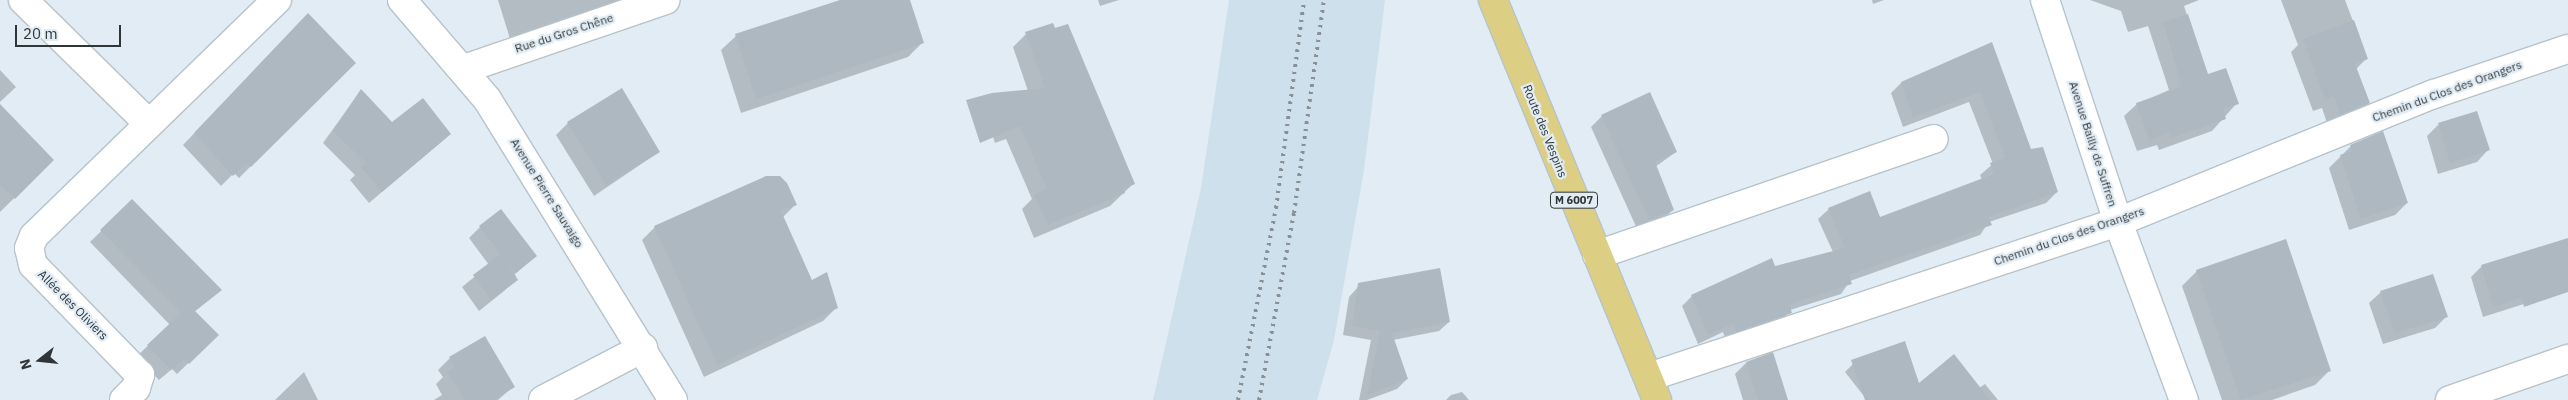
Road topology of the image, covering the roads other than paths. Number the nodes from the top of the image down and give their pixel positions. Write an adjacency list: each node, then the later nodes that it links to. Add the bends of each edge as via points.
1 (23, 0): 9 (street)
2 (277, 0): 9 (street, Allée des Oliviers)
3 (402, 0): 8 (street, Avenue Pierre Sauvaigo)
4 (665, 0): 8 (street, Rue du Gros Chêne)
5 (1493, 0): 12 (main road, Route des Vespins / M 6007)
6 (2045, 0): 11 (street, Avenue Bailly de Suffren)
7 (2568, 49): 11 (street, Chemin du Clos des Orangers, via 2434,94)
8 (464, 69): 13 (street, Avenue Pierre Sauvaigo, via 487,99)
9 (148, 123): 16 (street, Allée des Oliviers, via 34,236 29,248 33,265 140,375 136,388)
10 (1934, 139): 12 (street)
11 (2118, 222): 15 (street, Chemin du Clos des Orangers); 19 (street, Avenue Bailly de Suffren)
12 (1597, 255): 15 (main road, Route des Vespins / M 6007)
13 (643, 348): 17 (street); 18 (street, Avenue Pierre Sauvaigo)
14 (2568, 359): 20 (street)
15 (1653, 388)
16 (124, 400)
17 (543, 400)
18 (673, 400)
19 (2184, 400)
20 (2450, 400)

